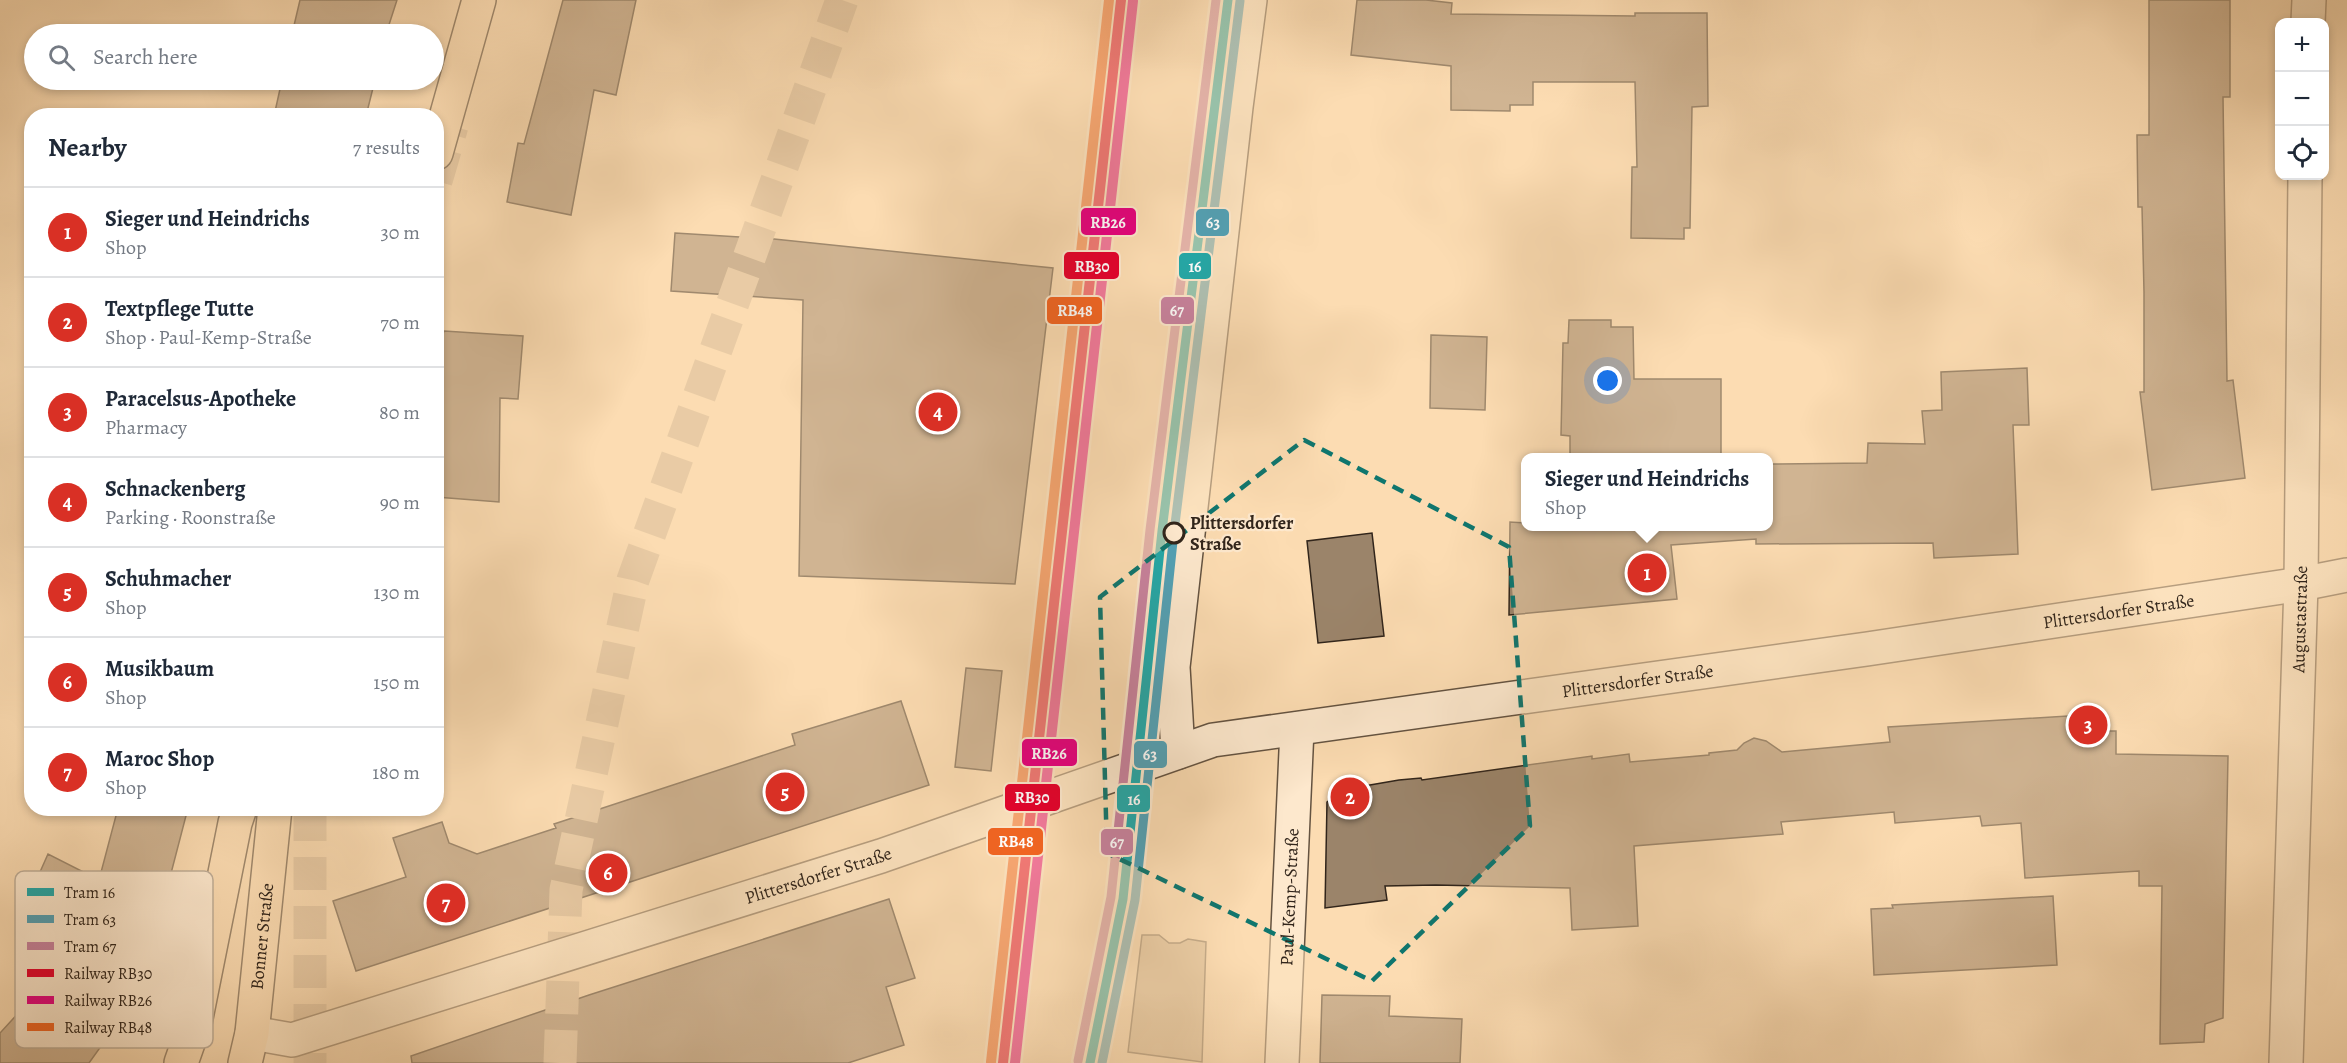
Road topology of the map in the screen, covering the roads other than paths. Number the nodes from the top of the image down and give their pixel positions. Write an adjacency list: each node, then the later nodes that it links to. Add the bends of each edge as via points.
1 (479, 0): 5 (main road)
2 (1250, 0): 10 (street, via 1173,667)
3 (2309, 0): 4 (street)
4 (2308, 18)
5 (444, 125)
6 (2305, 180): 8 (street, Augustastraße)
7 (2347, 575): 8 (street, Plittersdorfer Straße)
8 (2301, 584): 9 (street, Plittersdorfer Straße); 18 (street, Augustastraße)
9 (1297, 729): 10 (street, Plittersdorfer Straße, via 1213,740); 17 (street, Paul-Kemp-Straße)
10 (1178, 752): 15 (street, Plittersdorfer Straße, via 881,856 292,1040)
11 (238, 816): 13 (main road)
12 (274, 816): 15 (main road, Bonner Straße)
13 (213, 936)
14 (186, 1048): 16 (main road)
15 (248, 1048)
16 (181, 1063)
17 (1281, 1063)
18 (2286, 1063)

